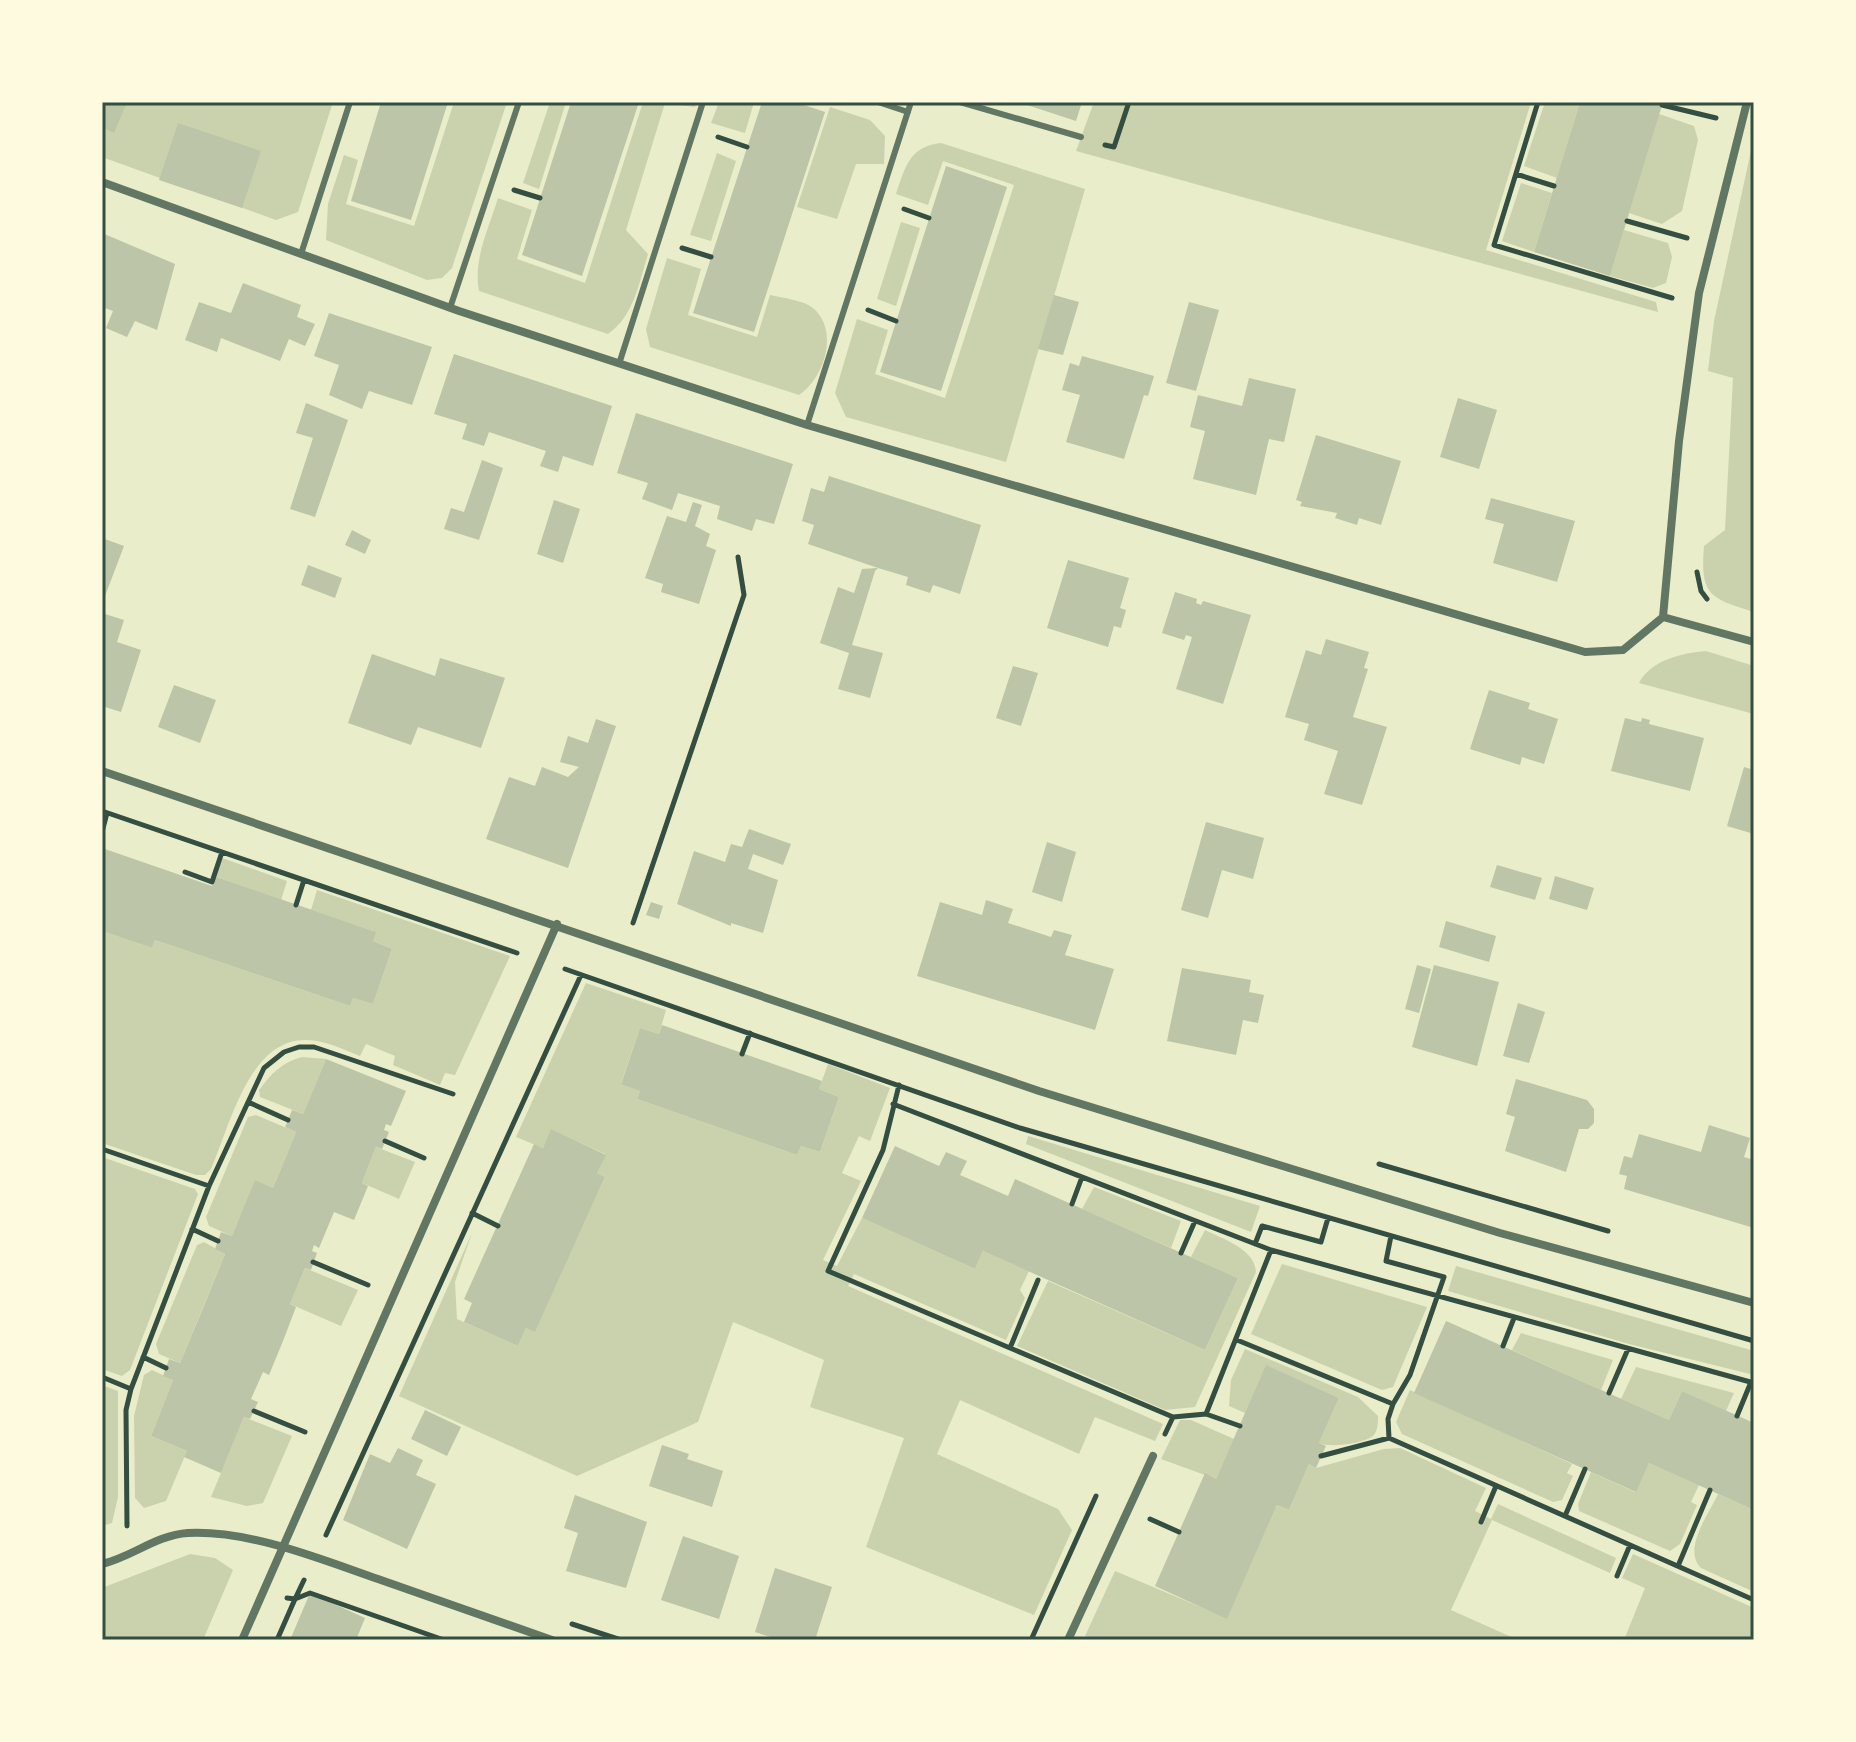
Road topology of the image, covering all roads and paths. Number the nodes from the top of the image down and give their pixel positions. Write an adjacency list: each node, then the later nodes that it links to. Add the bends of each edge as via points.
1 (350, 102): 22 (lane)
2 (519, 102): 26 (lane)
3 (703, 102): 28 (lane)
4 (878, 102): 12 (lane)
5 (911, 102): 12 (lane)
6 (960, 102): 15 (lane)
7 (1129, 102): 15 (path, via 1114,147)
8 (1538, 102): 16 (path)
9 (1747, 102): 33 (street, via 1699,293)
10 (1662, 105): 13 (path)
11 (1719, 110): 13 (path)
12 (908, 112): 29 (lane)
13 (1717, 118): 14 (path)
14 (1714, 133)
15 (1081, 137)
16 (1516, 174): 18 (path); 25 (path, via 1494,245)
17 (102, 182): 22 (street)
18 (1554, 186)
19 (1627, 221): 21 (path)
20 (1693, 224): 21 (path)
21 (1689, 239): 23 (path)
22 (301, 254): 26 (street)
23 (1686, 254)
24 (1679, 284): 25 (path)
25 (1676, 299): 27 (path)
26 (450, 308): 28 (street)
27 (1674, 309)
28 (619, 364): 29 (street)
29 (807, 425): 33 (street, via 1585,652 1623,650)
30 (738, 557): 43 (path, via 744,595)
31 (1696, 568): 32 (path, via 1701,591)
32 (1718, 606)
33 (1663, 617): 34 (street)
34 (1754, 642)
35 (102, 771): 44 (street)
36 (105, 812): 37 (path); 38 (path)
37 (102, 832)
38 (222, 852): 39 (path, via 212,882); 40 (path)
39 (185, 872)
40 (304, 880): 41 (path); 46 (path)
41 (296, 905)
42 (618, 918): 43 (path)
43 (633, 923): 45 (path)
44 (557, 924): 47 (street); 78 (street, via 1039,1091 1500,1233)
45 (648, 928)
46 (517, 953)
47 (541, 961): 48 (path); 54 (street)
48 (581, 975): 49 (path); 63 (path)
49 (750, 1033): 50 (path); 51 (path)
50 (742, 1054)
51 (899, 1085): 53 (path); 64 (path, via 1020,1128)
52 (248, 1102): 54 (path, via 264,1068 284,1052 314,1047); 55 (path); 61 (path)
53 (893, 1104): 60 (path); 83 (path, via 883,1150 828,1271)
54 (479, 1105): 110 (street)
55 (288, 1120)
56 (385, 1141): 58 (path)
57 (102, 1149): 61 (path)
58 (425, 1158)
59 (1370, 1161): 68 (path)
60 (1082, 1177): 62 (path); 65 (path)
61 (209, 1186): 67 (path)
62 (1072, 1204)
63 (472, 1213): 66 (path); 111 (path)
64 (1328, 1218): 69 (path); 71 (path, via 1321,1242 1262,1226)
65 (1195, 1221): 71 (path); 73 (path)
66 (498, 1226)
67 (192, 1229): 70 (path); 85 (path)
68 (1621, 1235)
69 (1391, 1236): 77 (path, via 1386,1261 1444,1277); 81 (path)
70 (218, 1241)
71 (1255, 1244): 72 (path)
72 (1271, 1250): 77 (path); 80 (path)
73 (1181, 1253)
74 (313, 1262): 76 (path)
75 (1038, 1280): 83 (path)
76 (368, 1285)
77 (1438, 1298): 79 (path); 91 (path, via 1410,1375)
78 (1754, 1303)
79 (1514, 1318): 82 (path); 84 (path)
80 (1237, 1340): 91 (path); 93 (path)
81 (1754, 1341)
82 (1503, 1346)
83 (1010, 1348): 95 (path)
84 (1628, 1349): 88 (path); 90 (path)
85 (143, 1357): 86 (path); 89 (path)
86 (166, 1368)
87 (102, 1377): 89 (path)
88 (1753, 1382): 94 (path)
89 (131, 1389): 108 (path, via 126,1410)
90 (1609, 1393)
91 (1393, 1404): 99 (path)
92 (254, 1411): 98 (path)
93 (1206, 1414): 95 (path); 96 (path)
94 (1737, 1416)
95 (1173, 1417): 97 (path)
96 (1240, 1426)
97 (1169, 1427)
98 (305, 1432)
99 (1389, 1438): 101 (path); 103 (path)
100 (1153, 1456): 123 (street)
101 (1321, 1456)
102 (1585, 1469): 106 (path)
103 (1496, 1486): 106 (path); 107 (path)
104 (1710, 1490): 113 (path)
105 (1096, 1496): 122 (path)
106 (1565, 1516): 109 (path)
107 (1481, 1522)
108 (127, 1527)
109 (1630, 1545): 113 (path); 114 (path)
110 (286, 1547): 111 (street); 112 (street, via 187,1533 155,1540 125,1559); 115 (street)
111 (316, 1557): 116 (path); 121 (street)
112 (102, 1564)
113 (1678, 1566): 117 (path)
114 (1617, 1576)
115 (265, 1592): 116 (path); 118 (street)
116 (295, 1599): 119 (path); 120 (path, via 310,1593)
117 (1754, 1600)
118 (242, 1640)
119 (277, 1640)
120 (444, 1640)
121 (552, 1640)
122 (1031, 1640)
123 (1068, 1640)

